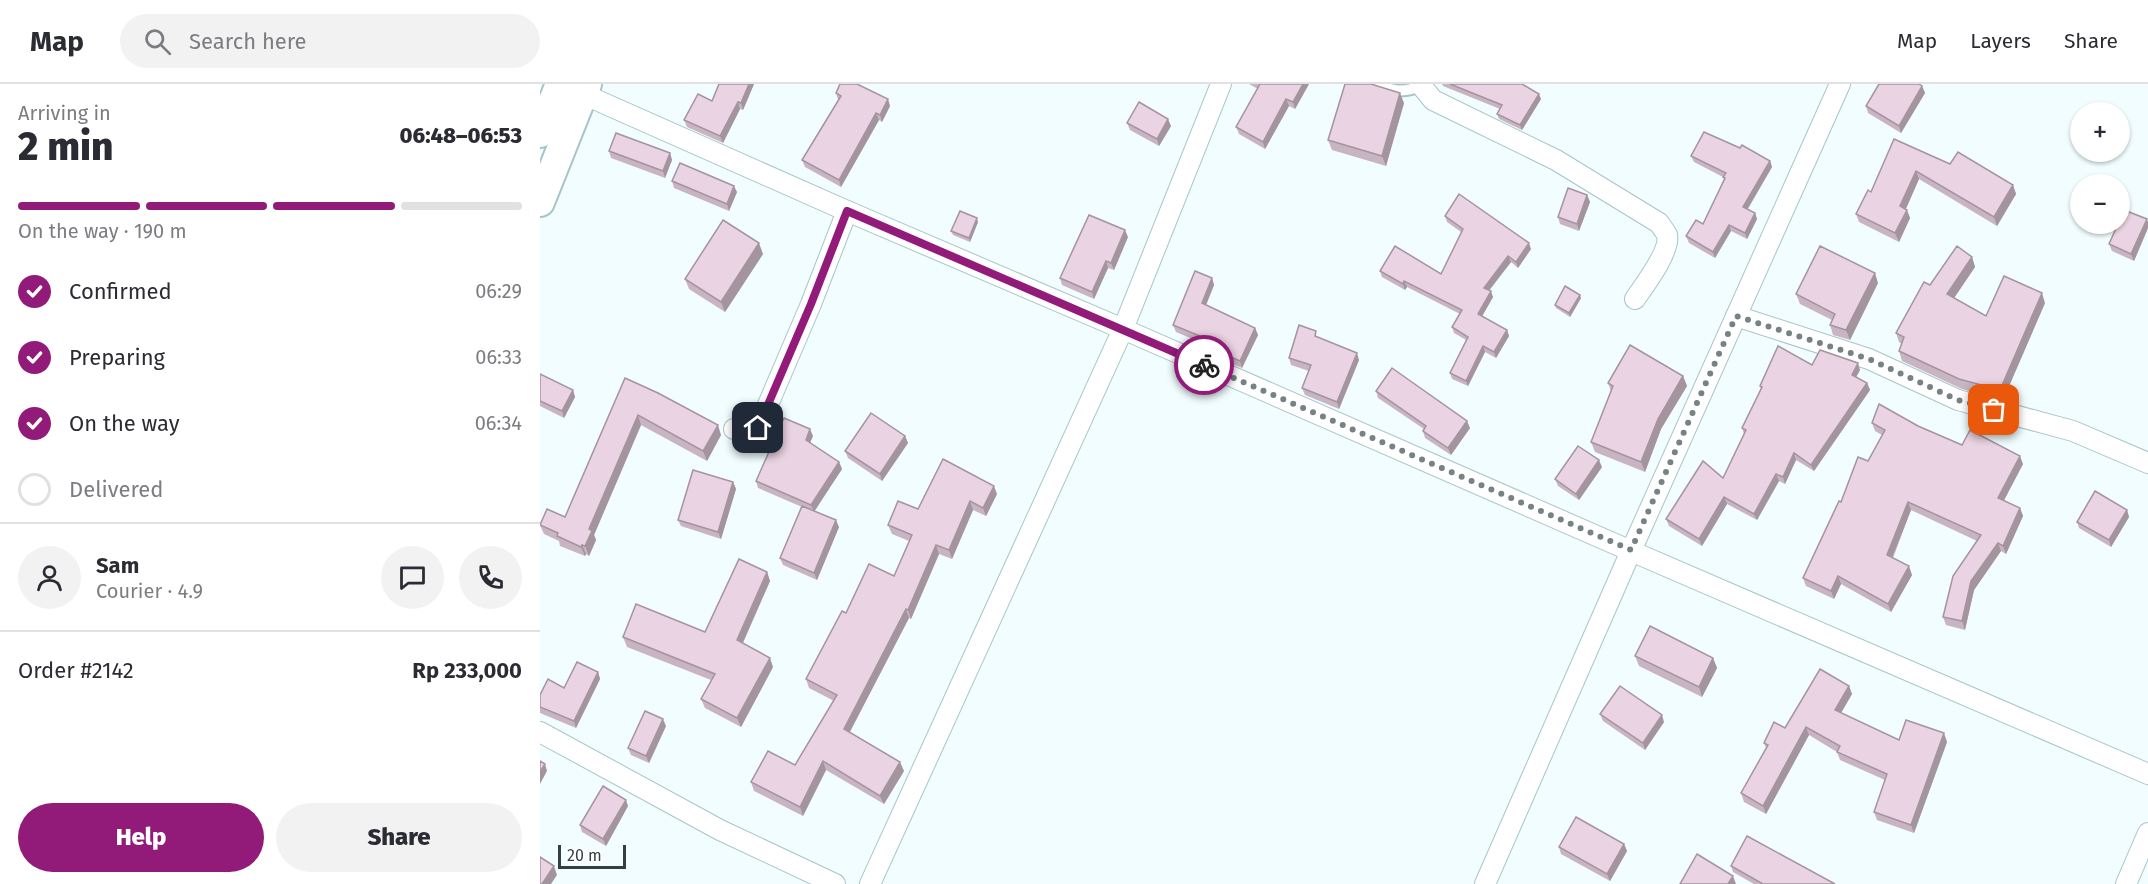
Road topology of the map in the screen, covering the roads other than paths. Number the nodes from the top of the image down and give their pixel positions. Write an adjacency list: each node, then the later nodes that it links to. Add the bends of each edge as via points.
1 (1221, 84): 11 (street)
2 (1376, 84): 4 (lane, via 1400,91)
3 (1840, 84): 10 (street)
4 (1421, 85): 9 (street, via 1433,100 1556,160 1659,223 1667,236 1666,246)
5 (577, 87): 6 (main road); 7 (main road); 8 (street)
6 (540, 133)
7 (540, 202)
8 (847, 211): 11 (street); 12 (street, via 758,428 748,432)
9 (1635, 298)
10 (1736, 316): 13 (street, via 1869,359 1958,400 2073,431); 14 (street)
11 (1123, 329): 14 (street); 19 (street)
12 (734, 429)
13 (2148, 464)
14 (1631, 550): 16 (street); 20 (street)
15 (540, 732): 18 (street, via 720,830)
16 (2148, 774)
17 (2148, 833): 21 (street)
18 (835, 884)
19 (870, 884)
20 (1485, 884)
21 (2126, 884)

